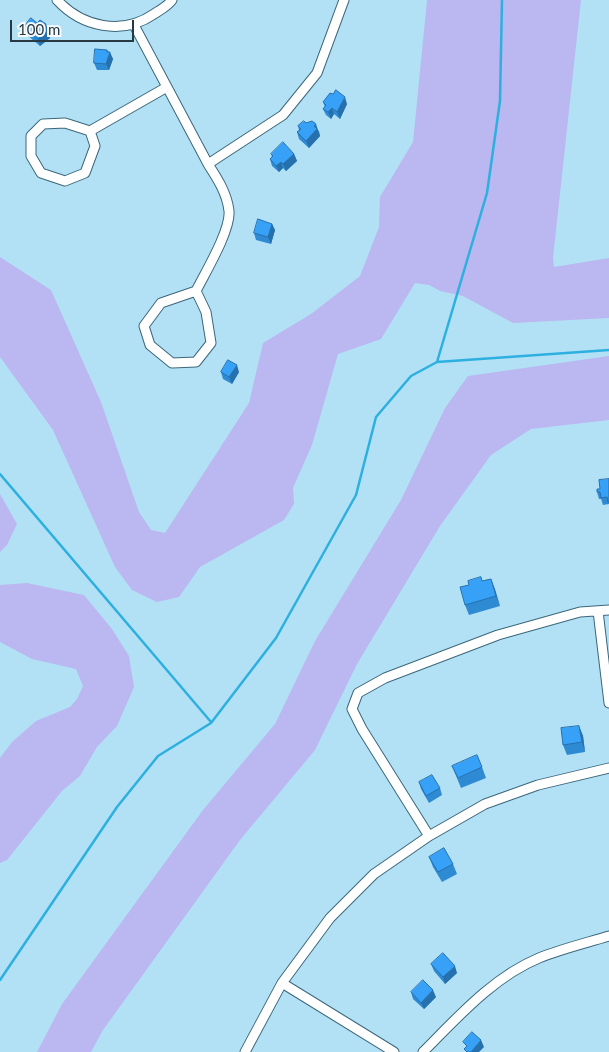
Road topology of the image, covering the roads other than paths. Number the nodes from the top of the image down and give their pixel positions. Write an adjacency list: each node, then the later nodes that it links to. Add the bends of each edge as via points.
1 (56, 0): 4 (street, via 68,12 90,24)
2 (172, 0): 4 (street)
3 (344, 0): 7 (street, via 317,73 283,115)
4 (134, 25): 5 (street)
5 (167, 87): 6 (street); 7 (street)
6 (90, 131): 6 (street, via 65,123 43,124 31,136 31,156 41,173 65,181 85,173 95,146)
7 (208, 164): 8 (street, via 220,182 229,212 219,246)
8 (196, 291): 8 (street, via 161,303 144,326 150,345 172,363 196,362 211,343 206,312)
9 (609, 610): 10 (street)
10 (598, 611): 11 (street); 13 (street, via 580,612 498,635 385,678 358,693 352,709 355,716)
11 (609, 703)
12 (609, 768): 13 (street, via 538,785 486,804)
13 (428, 836): 15 (street, via 374,874 330,918)
14 (609, 936): 18 (street, via 538,959 491,987 452,1020)
15 (282, 983): 16 (street); 17 (street)
16 (245, 1052)
17 (394, 1052)
18 (423, 1052)

